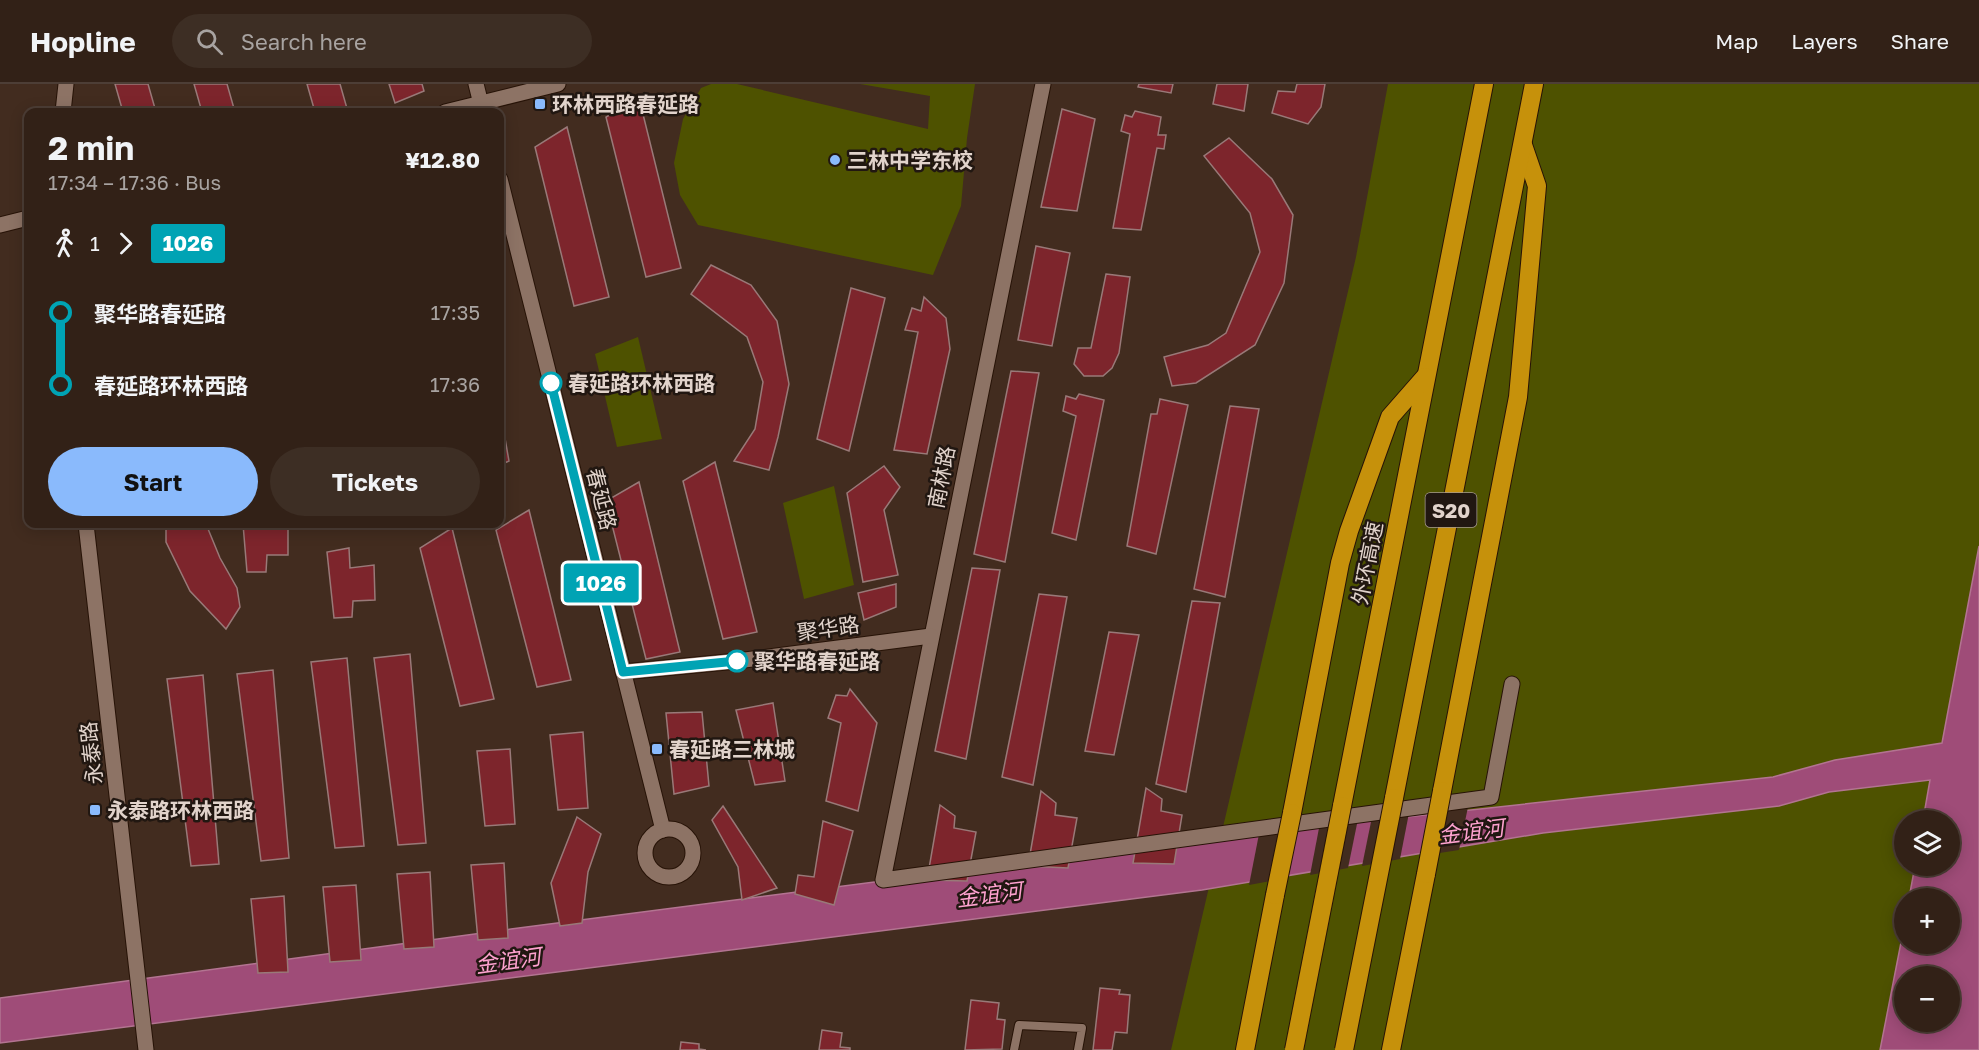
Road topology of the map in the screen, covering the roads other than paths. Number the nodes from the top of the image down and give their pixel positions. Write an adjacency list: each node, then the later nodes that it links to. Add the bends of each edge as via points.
1 (66, 84): 7 (street)
2 (476, 84): 8 (street)
3 (558, 84): 8 (street)
4 (1043, 84): 15 (street, 南林路)
5 (1484, 84): 13 (highway, 外环高速 / S20)
6 (1534, 84): 9 (highway, S20)
7 (63, 108)
8 (482, 108)
9 (1522, 144): 24 (highway, S20, bridge); 25 (highway, bridge, via 1537,186 1518,397)
10 (504, 195): 16 (street, 春延路)
11 (24, 219): 12 (street)
12 (0, 225)
13 (1427, 376): 22 (highway, bridge, via 1390,417 1340,563); 23 (highway, 外环高速 / S20, bridge)
14 (86, 528): 19 (street, 永泰路)
15 (931, 636): 16 (street, 聚华路); 17 (street, 南林路, via 883,880 1491,797)
16 (623, 672): 18 (street, 春延路)
17 (1512, 684)
18 (663, 830)
19 (146, 1050)
20 (1014, 1050): 21 (lane, via 1019,1025 1082,1028)
21 (1078, 1050)
22 (1245, 1050)
23 (1294, 1050)
24 (1344, 1050)
25 (1391, 1050)

